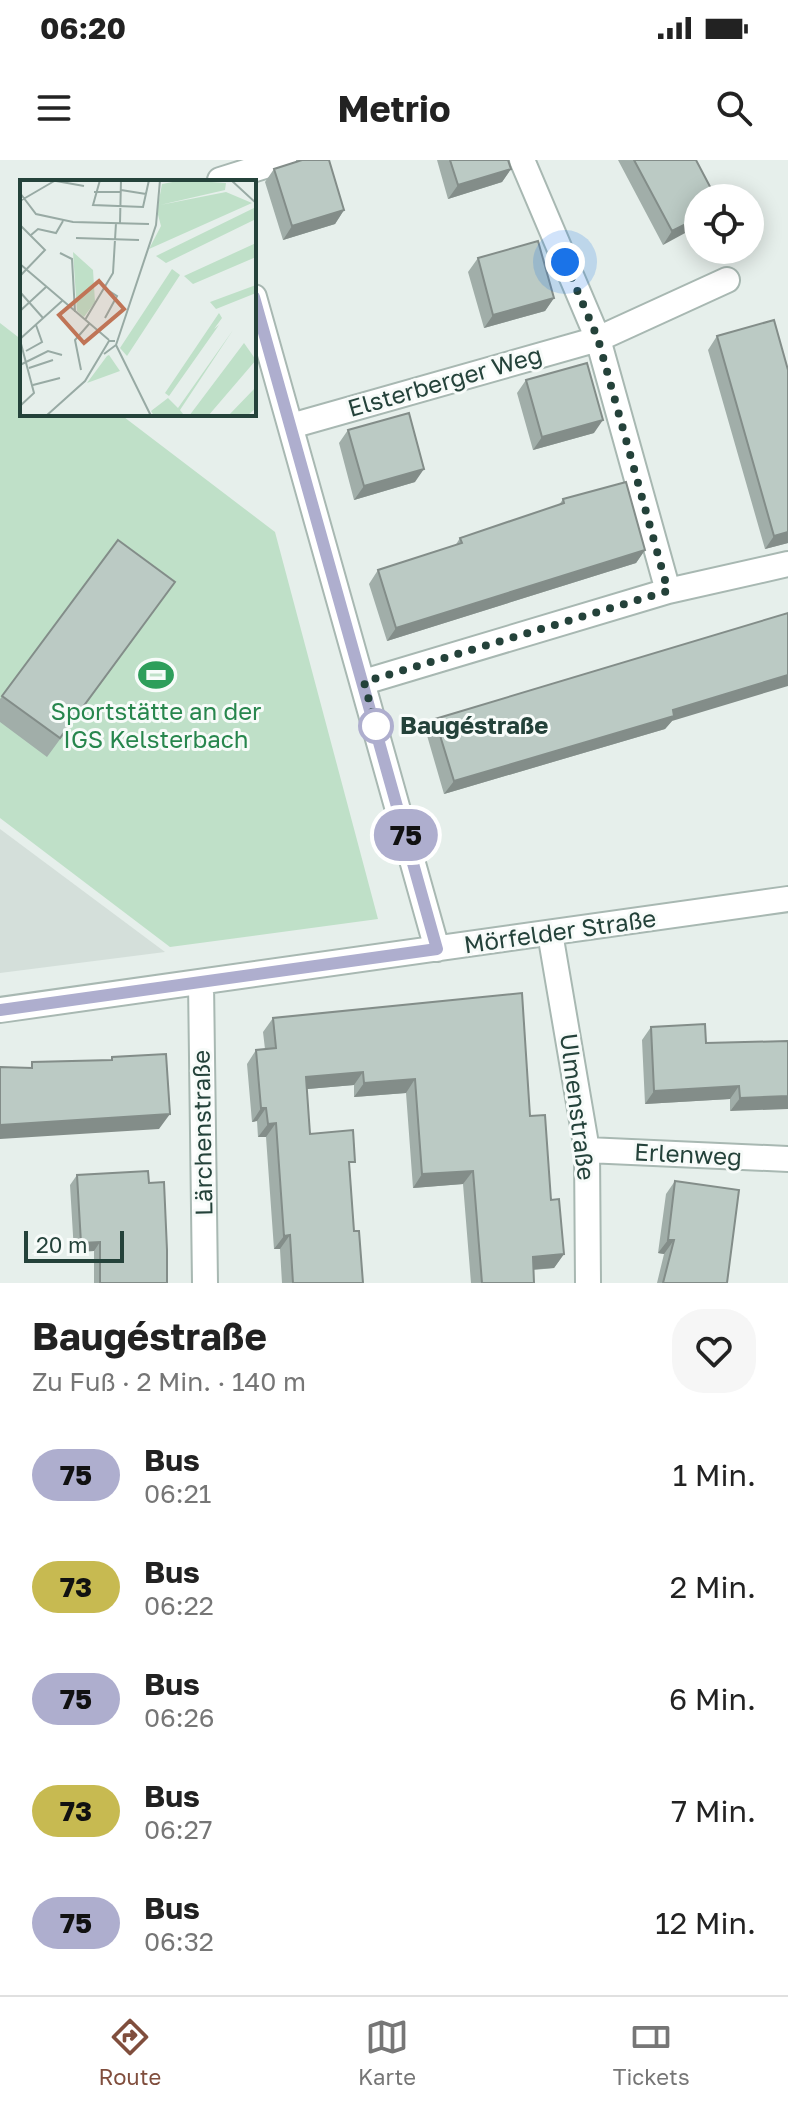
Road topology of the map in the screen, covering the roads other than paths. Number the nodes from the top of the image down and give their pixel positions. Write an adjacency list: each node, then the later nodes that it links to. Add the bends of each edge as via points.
1 (284, 160): 3 (street)
2 (522, 160): 6 (street)
3 (218, 174)
4 (727, 280): 6 (street, Elsterberger Weg)
5 (256, 304): 7 (street)
6 (598, 339): 7 (street, Elsterberger Weg); 9 (street)
7 (291, 426): 10 (street)
8 (788, 564): 9 (street)
9 (668, 591): 10 (street)
10 (364, 682): 13 (street)
11 (788, 899): 12 (street, Mörfelder Straße)
12 (550, 933): 13 (street, Mörfelder Straße); 16 (street, Ulmenstraße)
13 (437, 949): 14 (street, Mörfelder Straße)
14 (201, 982): 15 (street, Mörfelder Straße); 18 (street, Lärchenstraße)
15 (0, 1010)
16 (587, 1150): 17 (street, Erlenweg); 19 (street, Ulmenstraße)
17 (788, 1159)
18 (205, 1283)
19 (588, 1283)

